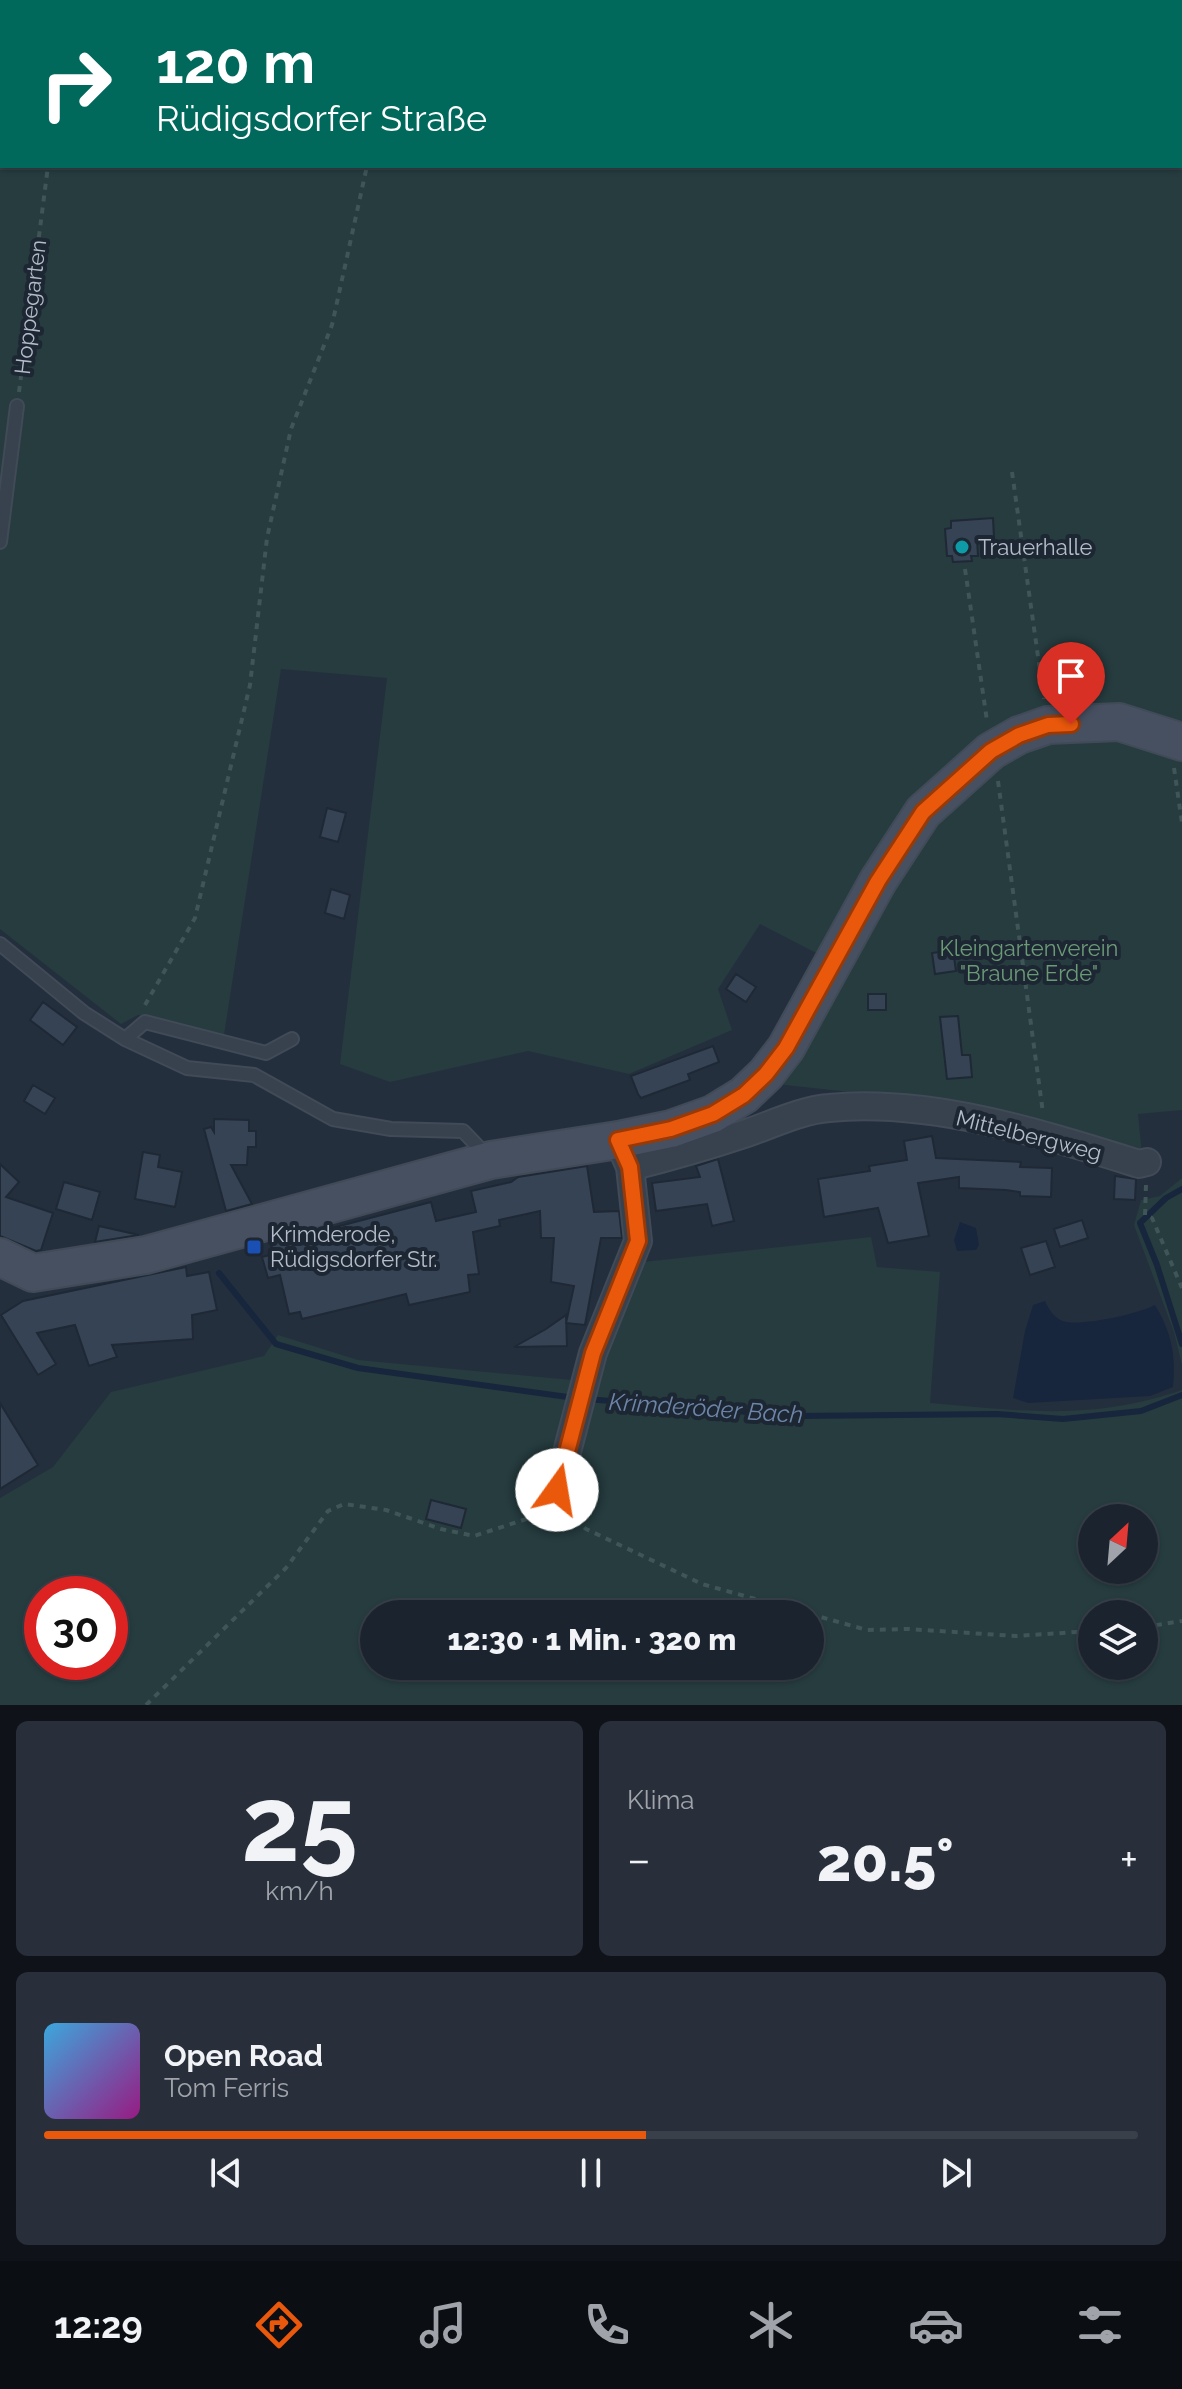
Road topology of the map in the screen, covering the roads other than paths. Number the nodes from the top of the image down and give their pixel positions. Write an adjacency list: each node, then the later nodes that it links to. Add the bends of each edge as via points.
1 (17, 406): 2 (lane, Hoppegarten)
2 (0, 542)
3 (1174, 738): 7 (street, via 1119,722 1048,725 991,751 923,812 766,1074 713,1114)
4 (0, 944): 5 (lane, via 84,1013)
5 (125, 1039): 6 (lane, via 145,1022 266,1053); 8 (lane, via 187,1068 254,1075 333,1119 391,1129 463,1131)
6 (292, 1039)
7 (624, 1154): 8 (street); 9 (street, Mittelbergweg, via 691,1152 827,1108 881,1108 973,1118); 11 (street, via 638,1241 593,1353)
8 (491, 1160): 10 (street, via 146,1255 33,1273)
9 (1147, 1162)
10 (0, 1257)
11 (557, 1490)

